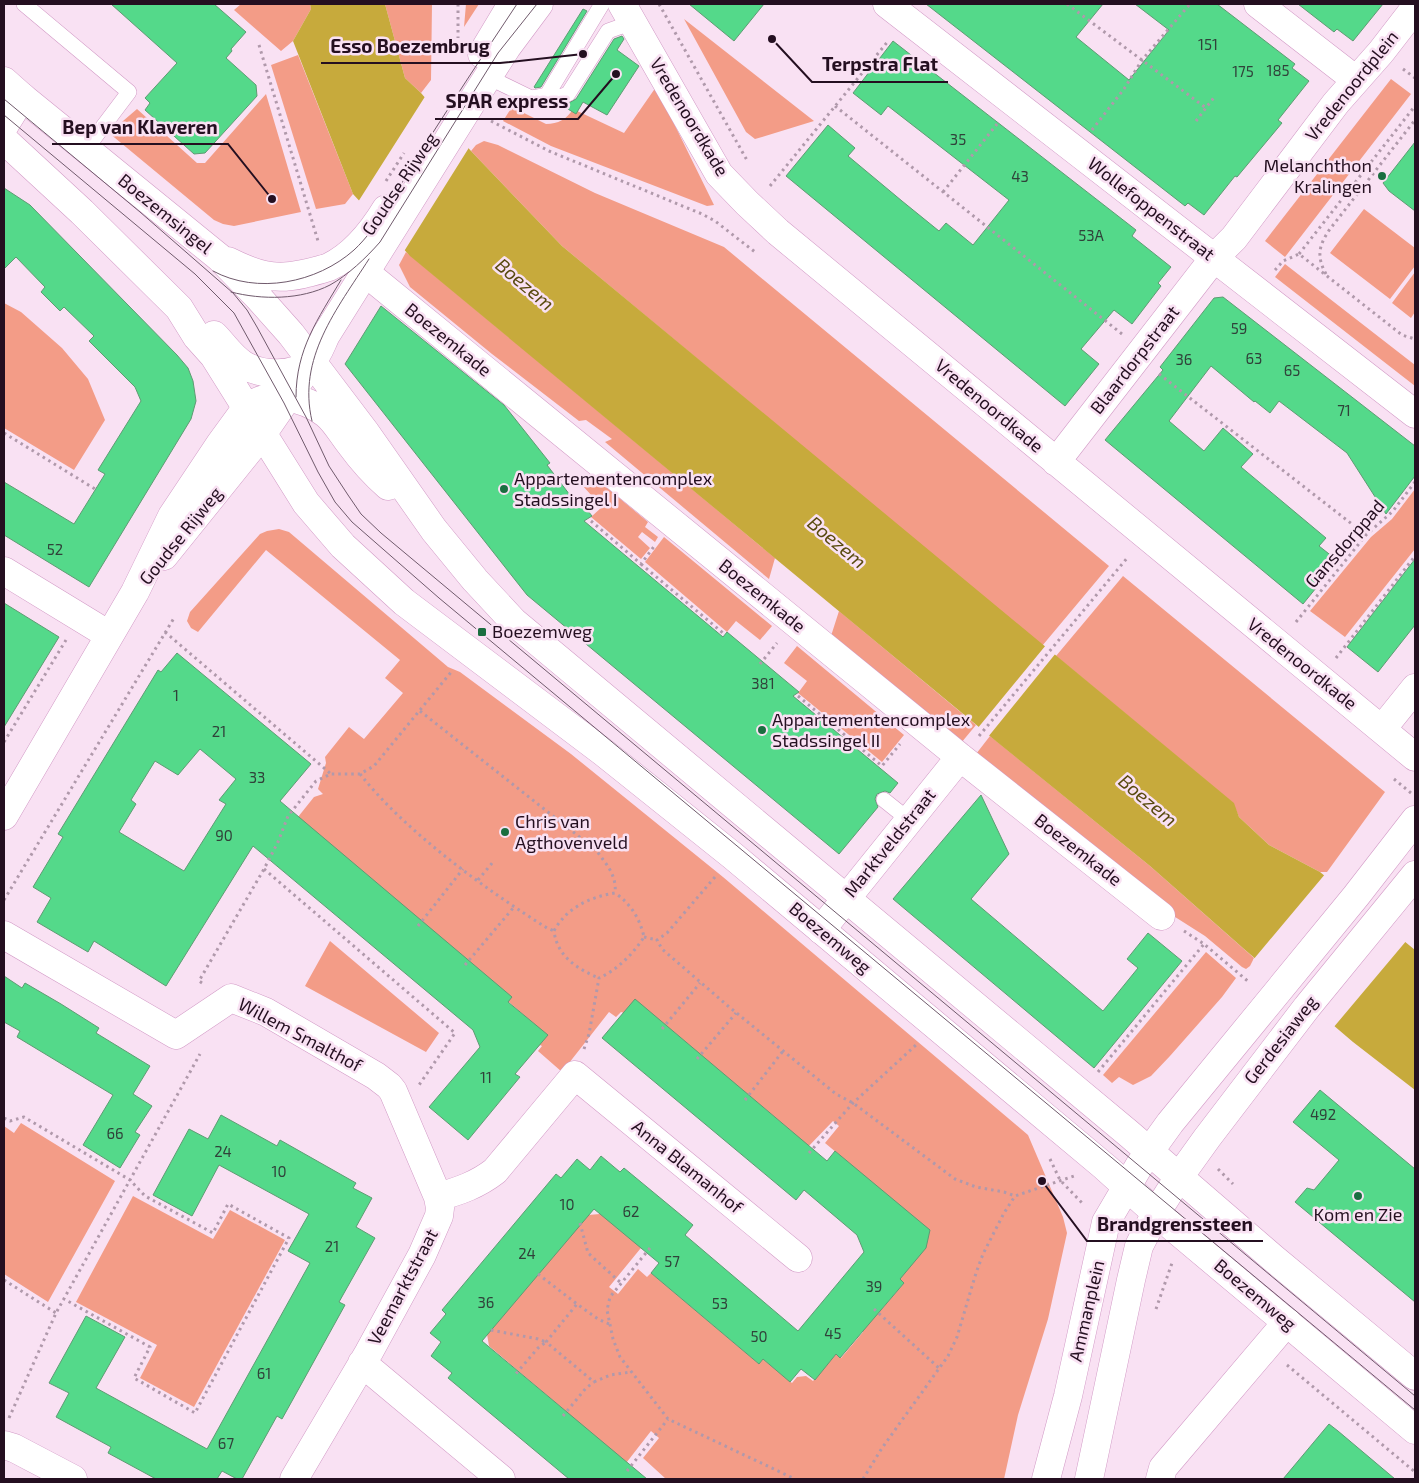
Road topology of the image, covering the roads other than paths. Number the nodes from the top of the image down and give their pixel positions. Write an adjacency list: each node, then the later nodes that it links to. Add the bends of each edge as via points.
1 (24, 4): 16 (lane, via 129,92)
2 (512, 4): 13 (street, Goudse Rijweg)
3 (539, 4): 9 (street, Goudse Rijweg)
4 (602, 4): 12 (lane)
5 (887, 4): 19 (street, Wollefoppenstraat)
6 (1258, 4): 10 (street)
7 (1415, 8): 10 (street, Vredenoordplein)
8 (629, 15): 12 (lane, via 622,26 608,31 568,94 556,98); 27 (street, Vredenoordkade, via 719,174 778,232)
9 (488, 76): 12 (lane, via 531,98); 13 (street, Goudse Rijweg)
10 (1356, 80): 19 (street, Vredenoordplein, via 1234,238)
11 (13, 89): 14 (street); 16 (street, Boezemsingel)
12 (547, 95)
13 (451, 121): 17 (street, Goudse Rijweg)
14 (4, 126)
15 (4, 140): 21 (street)
16 (86, 149): 18 (street, Boezemsingel)
17 (381, 232): 18 (street, Goudse Rijweg, via 363,240 328,267 300,275 265,275); 20 (street, Goudse Rijweg)
18 (220, 258): 22 (street, Boezemsingel)
19 (1214, 258): 25 (street, Wollefoppenstraat); 27 (street, Blaardorpstraat)
20 (366, 273): 22 (street, Goudse Rijweg); 34 (street, Boezemkade)
21 (179, 308): 22 (street, via 208,328 236,359 252,369 282,374); 24 (street)
22 (312, 362): 23 (street, Goudse Rijweg); 28 (street)
23 (288, 399): 24 (street, via 263,399); 26 (street, Goudse Rijweg); 28 (street, via 307,403 329,417 368,468)
24 (247, 408): 26 (street); 30 (street, Goudse Rijweg, via 172,516)
25 (1415, 414)
26 (263, 433): 30 (street, Goudse Rijweg); 44 (street, Boezemweg, via 306,503 343,546 404,602 603,752)
27 (1056, 462): 33 (street, Vredenoordkade)
28 (434, 530): 42 (street, via 514,622)
29 (4, 571): 31 (street)
30 (135, 592): 31 (street, Goudse Rijweg)
31 (109, 635): 37 (street, Goudse Rijweg)
32 (1415, 688): 33 (street)
33 (1382, 729): 35 (street, Vredenoordkade)
34 (960, 757): 38 (street, Marktveldstraat); 43 (street, Boezemkade)
35 (1415, 757)
36 (884, 800): 38 (lane)
37 (4, 816)
38 (908, 820): 42 (street, Marktveldstraat)
39 (1415, 820): 40 (street, Gerdesiaweg)
40 (1385, 860): 41 (street); 46 (street, Gerdesiaweg, via 1356,896 1269,987)
41 (1414, 880): 47 (street, Gerdesiaweg, via 1380,916 1307,1007)
42 (846, 898): 44 (street, Marktveldstraat); 46 (street)
43 (1161, 916)
44 (821, 930): 48 (street, Boezemweg)
45 (4, 934): 49 (street, Willem Smalthof, via 176,1035 231,998 266,1012 382,1080 393,1091)
46 (1148, 1151): 47 (street); 48 (street, Ammanplein)
47 (1178, 1177): 50 (street, Gerdesiaweg); 54 (street)
48 (1126, 1186): 50 (street, Boezemweg); 60 (street, Ammanplein, via 1106,1222)
49 (438, 1197): 51 (street, Anna Blamanhof, via 467,1189 495,1171 575,1075); 53 (street, Veemarktstraat, via 440,1208 431,1235)
50 (1156, 1212): 52 (street, Boezemweg); 61 (street, Ammanplein, via 1139,1246 1130,1280)
51 (798, 1258)
52 (1287, 1322): 55 (street, Boezemweg); 62 (street, via 1163,1468)
53 (362, 1363): 58 (street, Veemarktstraat); 59 (street)
54 (1415, 1376)
55 (1415, 1430)
56 (4, 1445): 57 (street)
57 (74, 1479)
58 (294, 1479)
59 (501, 1479)
60 (1046, 1479)
61 (1088, 1479)
62 (1160, 1479)

